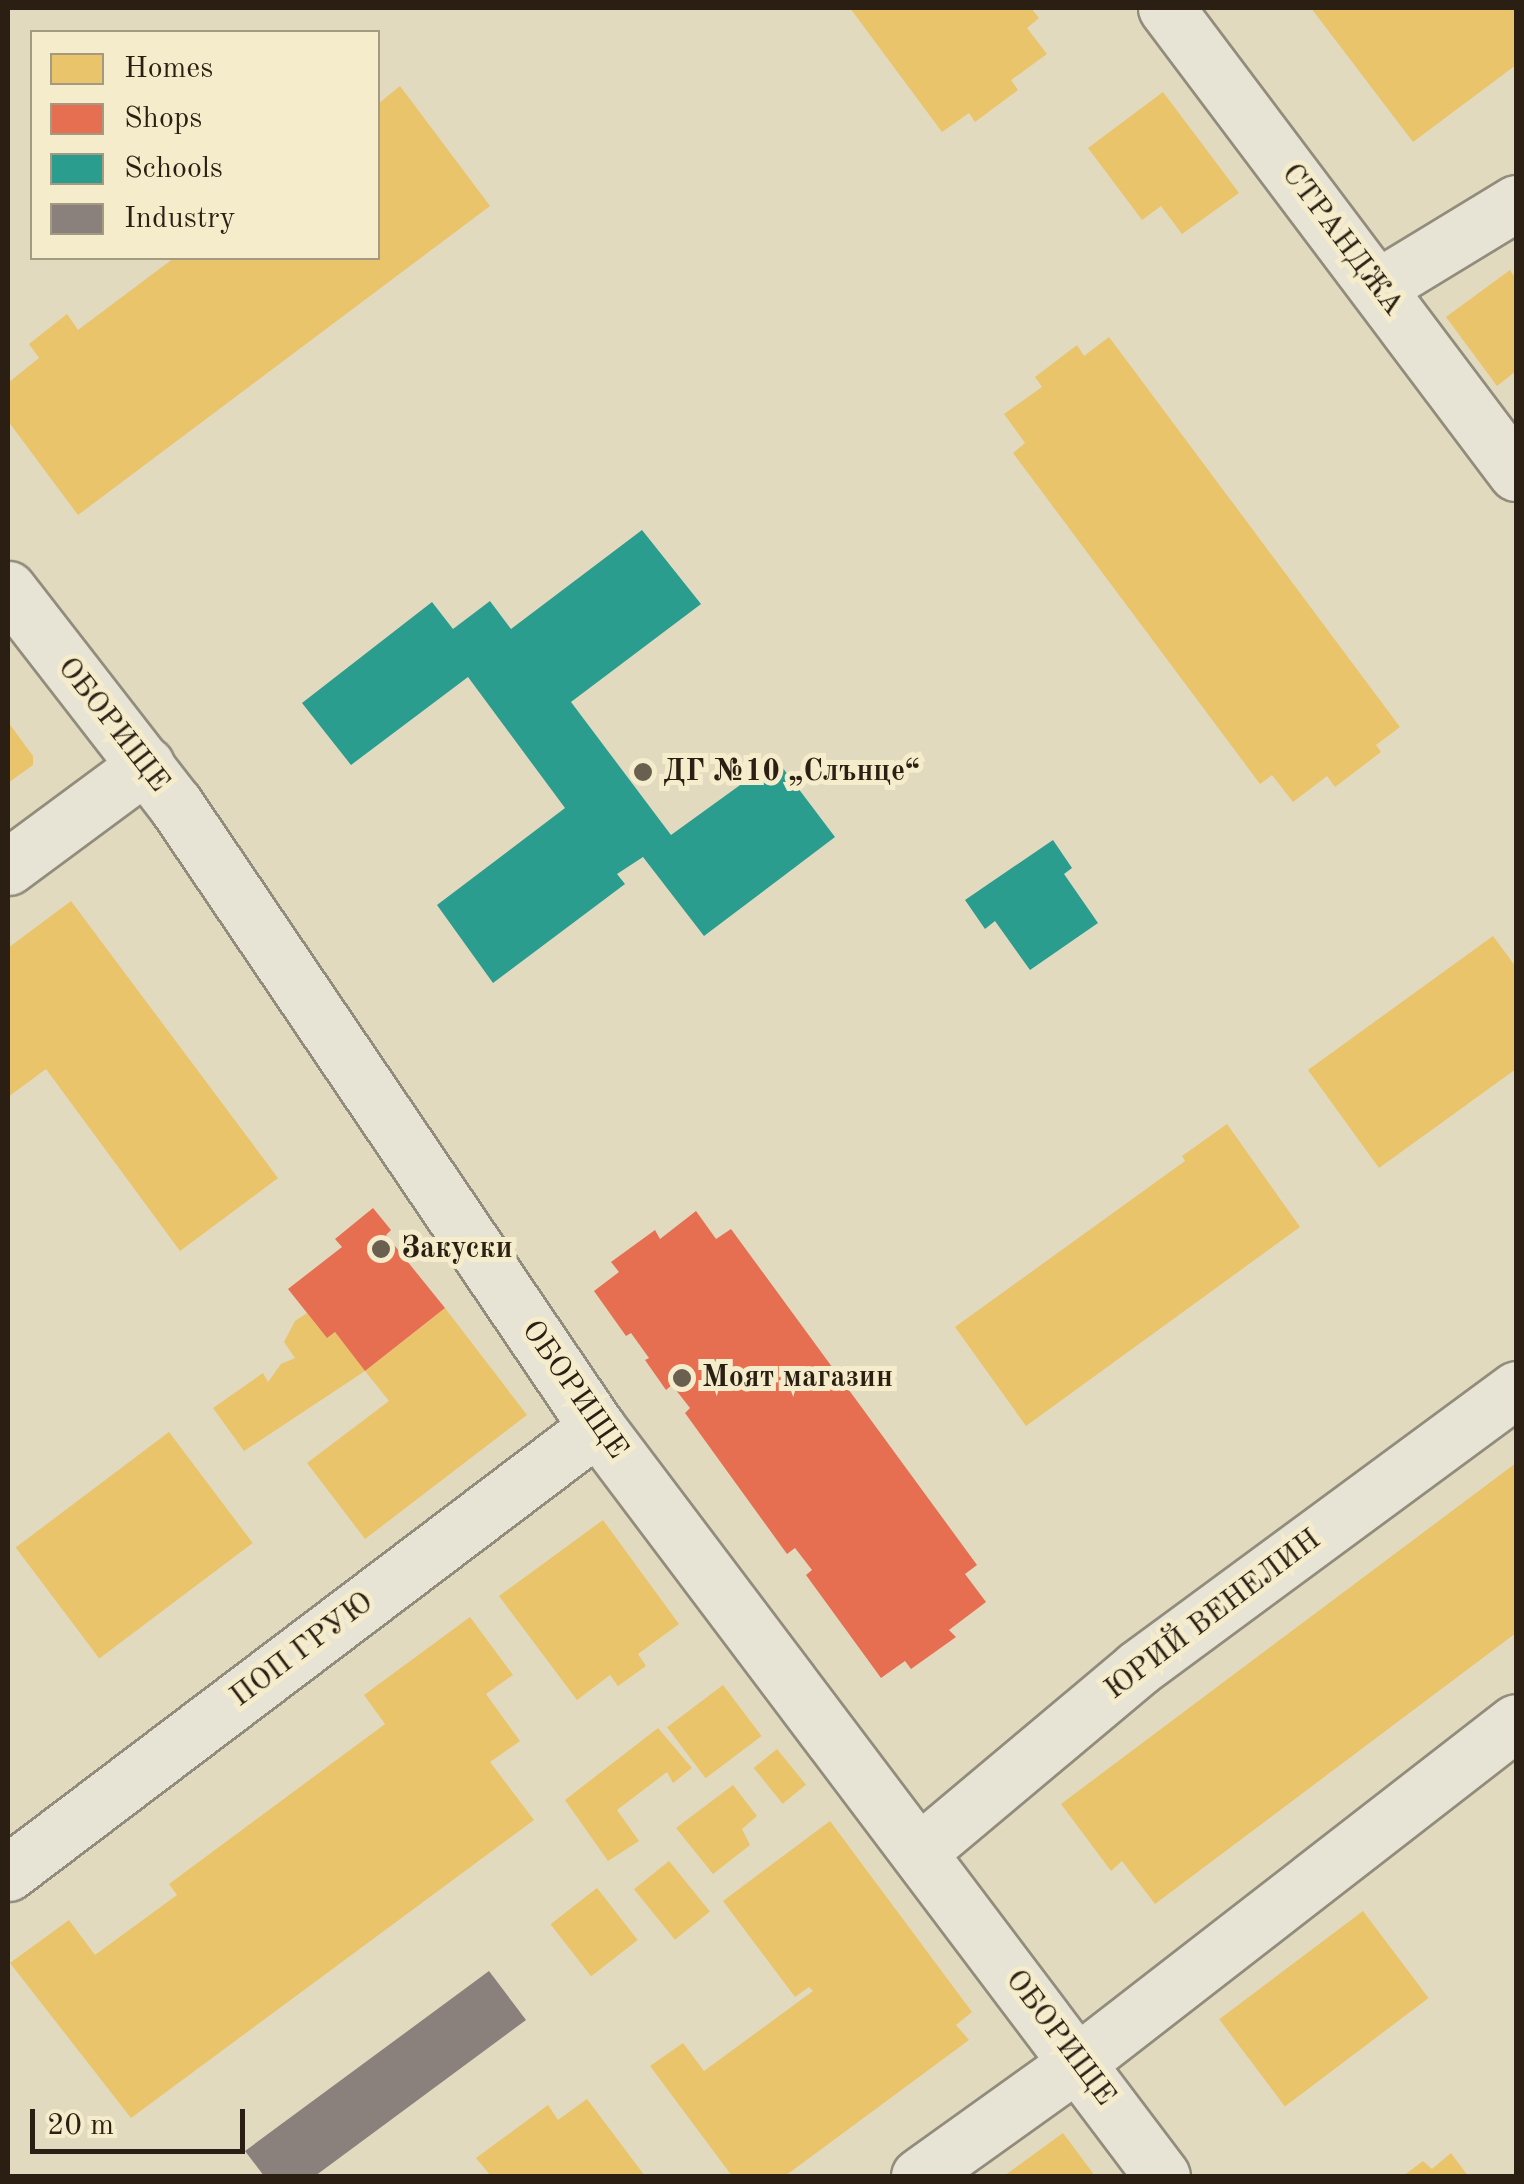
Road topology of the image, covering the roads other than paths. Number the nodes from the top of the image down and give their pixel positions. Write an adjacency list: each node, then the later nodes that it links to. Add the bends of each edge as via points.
1 (1166, 8): 3 (street, СТРАНДЖА)
2 (1516, 203): 3 (street)
3 (1378, 287): 4 (street, СТРАНДЖА)
4 (1516, 473)
5 (8, 589): 6 (street, ОБОРИЩЕ)
6 (146, 765): 7 (street); 9 (street, ОБОРИЩЕ)
7 (8, 868)
8 (1516, 1389): 11 (street, ЮРИЙ ВЕНЕЛИН, via 1138,1668)
9 (597, 1427): 11 (street, ОБОРИЩЕ); 12 (street, ПОП ГРУЮ)
10 (1516, 1722): 13 (street)
11 (920, 1852): 13 (street, ОБОРИЩЕ)
12 (8, 1873)
13 (1078, 2062): 14 (street); 15 (street, ОБОРИЩЕ)
14 (918, 2176)
15 (1162, 2176)

